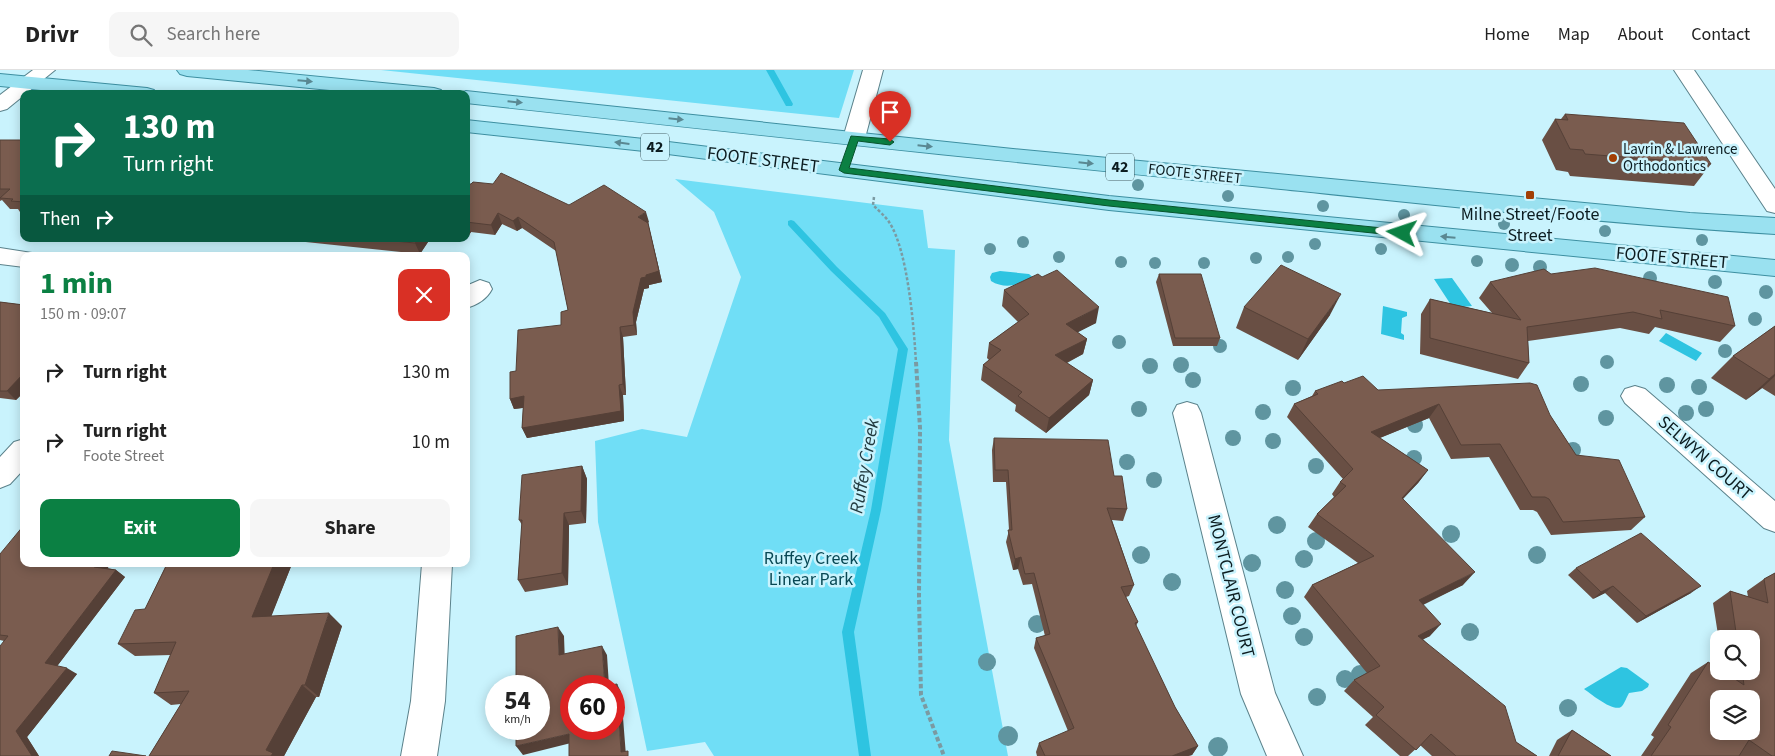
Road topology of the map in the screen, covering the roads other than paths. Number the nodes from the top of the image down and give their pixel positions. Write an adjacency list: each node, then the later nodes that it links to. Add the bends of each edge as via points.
1 (45, 70): 6 (street)
2 (187, 70): 8 (main road, one-way to 8)
3 (873, 70): 12 (street)
4 (1684, 70): 14 (street)
5 (0, 80): 6 (main road)
6 (29, 82): 7 (main road); 10 (street)
7 (108, 90)
8 (393, 90)
9 (470, 97): 12 (main road, FOOTE STREET / 42, one-way to 12)
10 (0, 105)
11 (470, 126): 13 (main road, FOOTE STREET / 42, one-way to 11)
12 (854, 138): 13 (main road); 15 (main road, FOOTE STREET / 42, one-way to 15, via 1399,194)
13 (844, 170): 18 (main road, FOOTE STREET / 42, one-way to 13, via 1109,203)
14 (1775, 206)
15 (1775, 226)
16 (0, 256): 17 (street)
17 (20, 258)
18 (1775, 268)
19 (1635, 396): 23 (street, SELWYN COURT)
20 (1186, 413): 26 (street, MONTCLAIR COURT, via 1258,694)
21 (20, 454): 22 (street)
22 (0, 476)
23 (1775, 519)
24 (437, 567): 25 (street, via 428,701)
25 (419, 756)
26 (1285, 756)

